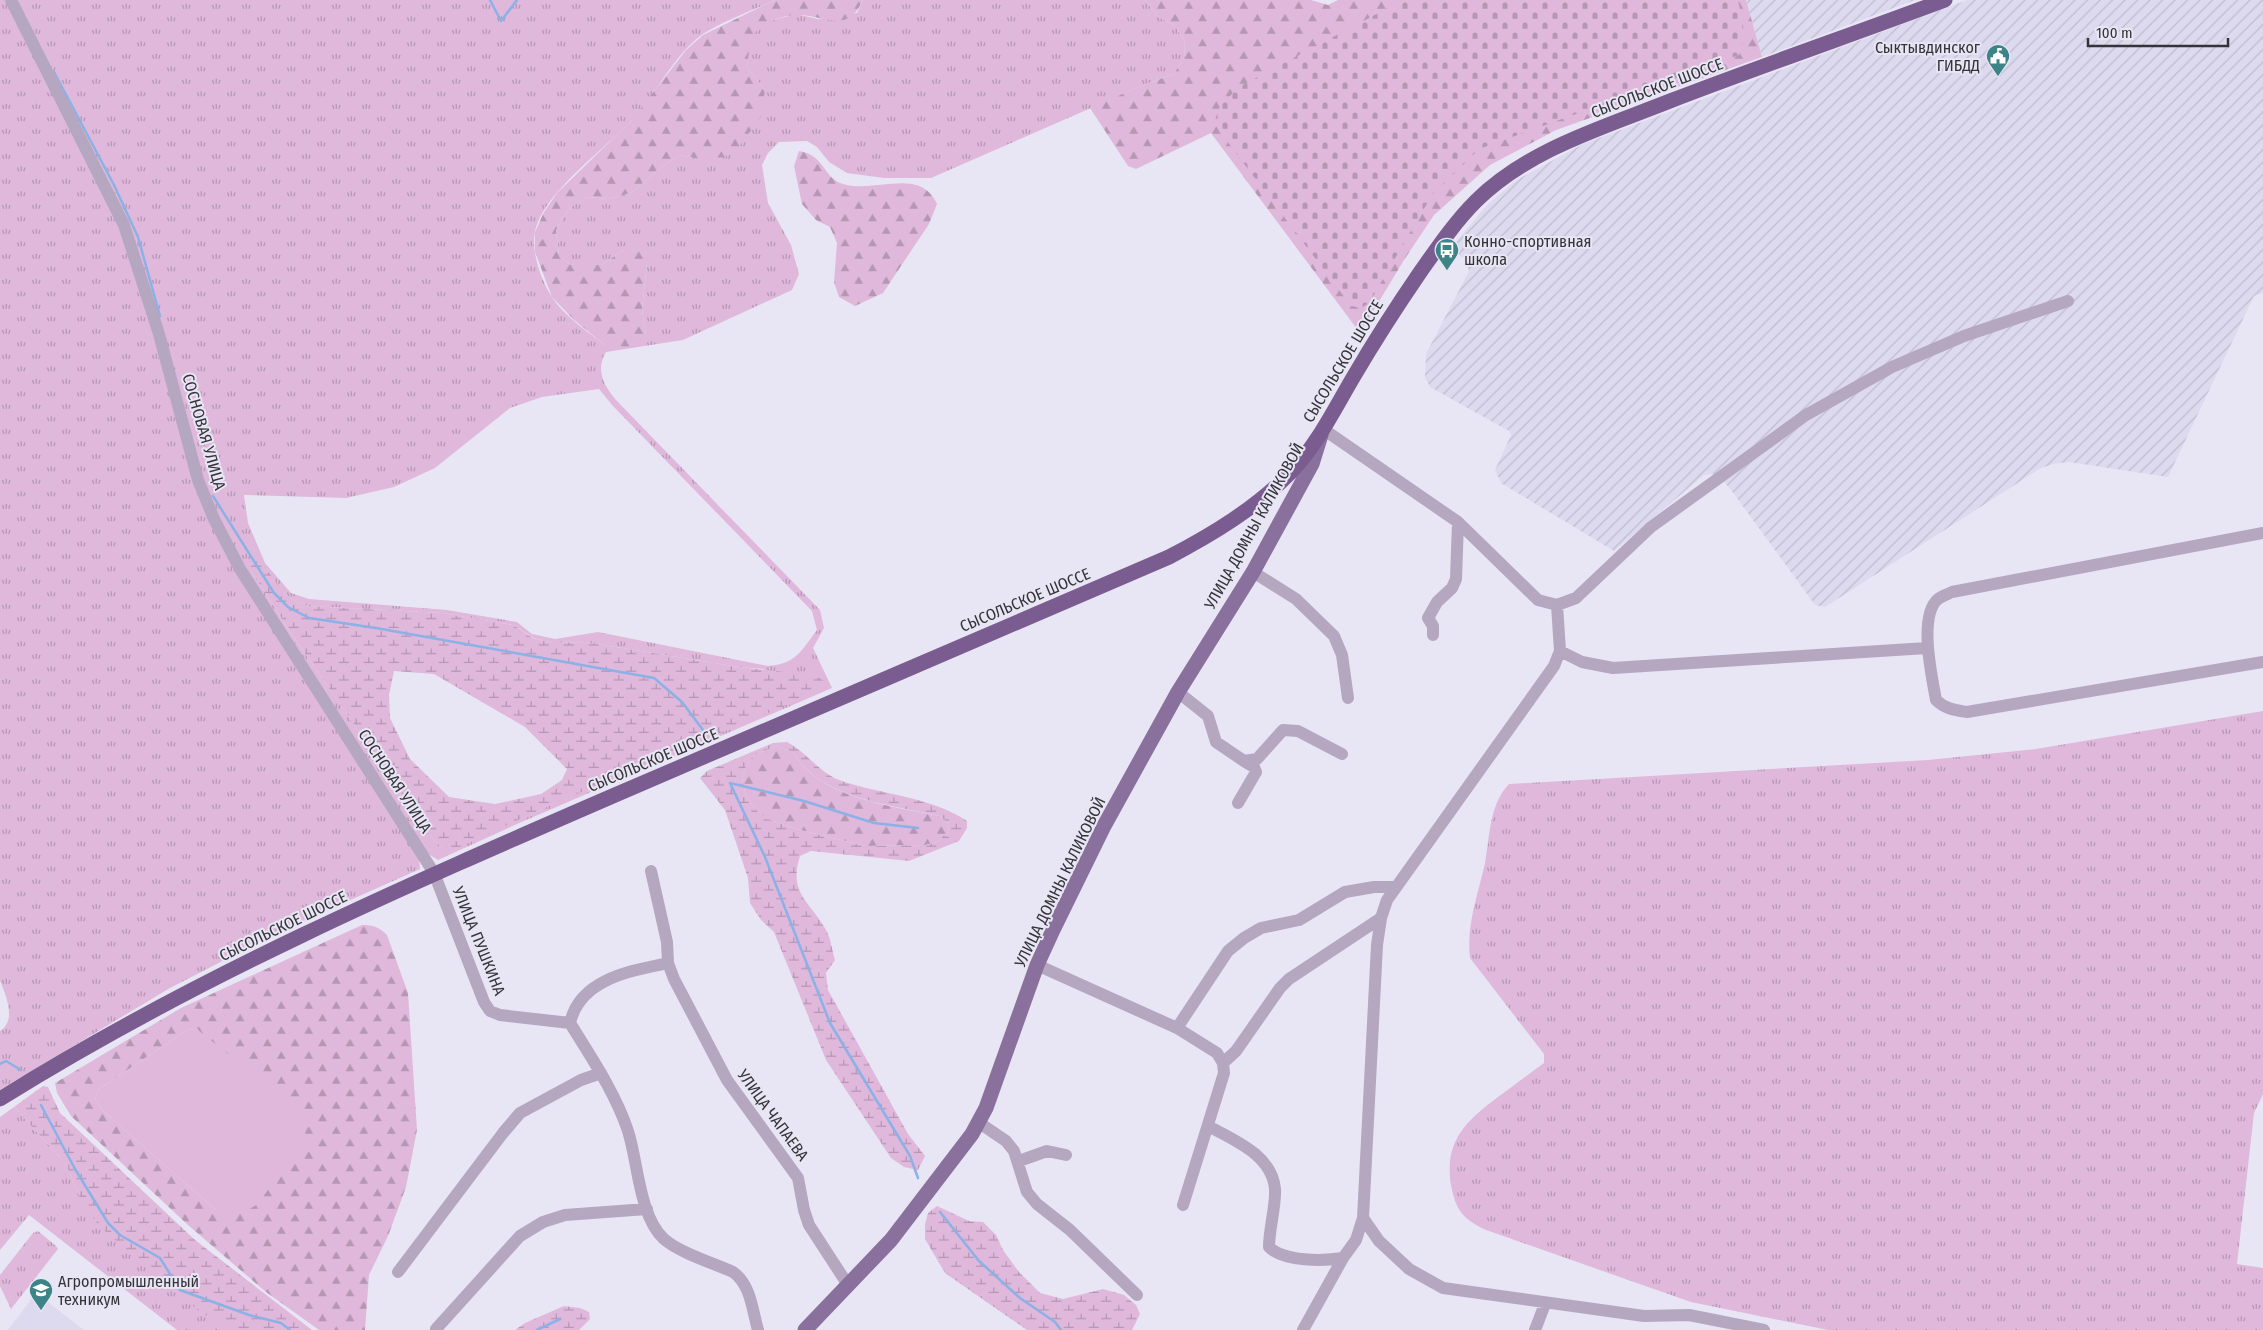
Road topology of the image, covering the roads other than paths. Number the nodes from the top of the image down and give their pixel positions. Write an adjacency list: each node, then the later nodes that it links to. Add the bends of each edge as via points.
1 (11, 0): 19 (street, СОСНОВАЯ УЛИЦА, via 124,225 159,334 198,480 214,519 240,569)
2 (1946, 0): 4 (highway, СЫСОЛЬСКОЕ ШОССЕ, via 1583,135 1545,151 1507,175 1476,201 1446,236 1385,322)
3 (2068, 301): 8 (street, via 1964,336 1892,367 1806,416 1651,527 1576,598)
4 (1323, 429): 5 (street); 7 (main road, УЛИЦА ДОМНЫ КАЛИКОВОЙ, via 1312,464); 19 (highway, СЫСОЛЬСКОЕ ШОССЕ, via 1293,470 1272,489 1233,520 1169,557)
5 (1458, 522): 8 (street, via 1538,600); 9 (street, via 1456,579 1428,618)
6 (2263, 533): 10 (street, via 1952,592 1939,598 1932,608)
7 (1253, 572): 13 (main road, УЛИЦА ДОМНЫ КАЛИКОВОЙ); 14 (street, via 1296,599 1334,636 1342,655)
8 (1557, 605): 11 (street)
9 (1433, 635)
10 (1927, 648): 11 (street, via 1614,668 1582,662); 12 (street, via 1936,700 1948,708 1967,712)
11 (1560, 651): 20 (street, via 1554,666)
12 (2263, 662)
13 (1178, 692): 16 (street, via 1208,716 1216,742); 23 (main road, УЛИЦА ДОМНЫ КАЛИКОВОЙ, via 1104,826)
14 (1348, 698)
15 (1342, 754): 16 (street, via 1298,731 1283,730 1257,759)
16 (1244, 760): 17 (street, via 1256,772)
17 (1238, 803)
18 (651, 872): 22 (street, УЛИЦА ЧАПАЕВА, via 667,942)
19 (434, 873): 24 (street, УЛИЦА ПУШКИНА, via 490,1011); 28 (highway, СЫСОЛЬСКОЕ ШОССЕ, via 176,997)
20 (1396, 887): 21 (street); 25 (street, via 1345,892 1299,920 1261,928 1244,938 1228,951)
21 (1380, 918): 26 (street, via 1289,979 1236,1051); 35 (street)
22 (668, 963): 24 (street, via 626,971 605,979 586,994 573,1012); 38 (street, УЛИЦА ЧАПАЕВА, via 727,1080 798,1178 809,1225)
23 (1037, 965): 25 (street); 29 (main road, УЛИЦА ДОМНЫ КАЛИКОВОЙ, via 986,1108)
24 (570, 1024): 27 (street)
25 (1177, 1028): 26 (street, via 1217,1053)
26 (1223, 1063): 30 (street, via 1224,1073)
27 (601, 1073): 34 (street, via 628,1130); 37 (street, via 581,1080 520,1113)
28 (0, 1099)
29 (978, 1122): 32 (street, via 1006,1141); 38 (main road, УЛИЦА ДОМНЫ КАЛИКОВОЙ, via 962,1148 896,1232)
30 (1208, 1126): 33 (street); 36 (street, via 1250,1149 1265,1163 1275,1189 1269,1233 1269,1247 1274,1252 1306,1260)
31 (1066, 1155): 32 (street, via 1047,1151)
32 (1018, 1160): 39 (street, via 1028,1192 1037,1204 1070,1230)
33 (1183, 1205)
34 (646, 1209): 42 (street, via 565,1215 543,1222 520,1236); 43 (street, via 664,1239 740,1277)
35 (1363, 1218): 36 (street, via 1356,1240); 40 (street, via 1379,1242 1409,1268 1443,1288)
36 (1343, 1258): 41 (street)
37 (398, 1272)
38 (848, 1285): 44 (main road, УЛИЦА ДОМНЫ КАЛИКОВОЙ)
39 (1137, 1294)
40 (1545, 1304): 45 (street); 46 (street, via 1644,1316 1689,1315)
41 (1308, 1328)
42 (436, 1329)
43 (758, 1330)
44 (805, 1330)
45 (1535, 1330)
46 (1764, 1330)

